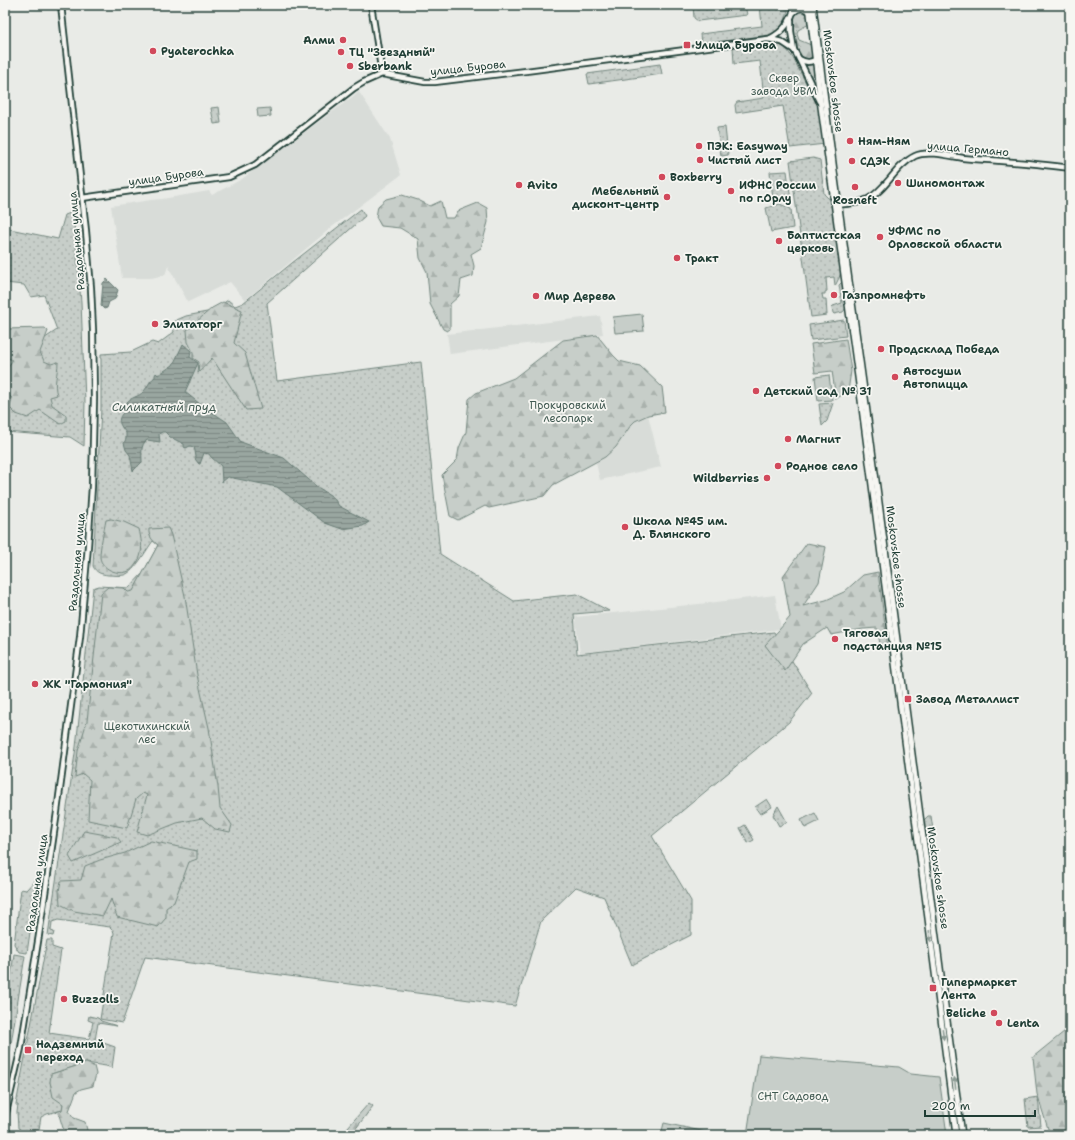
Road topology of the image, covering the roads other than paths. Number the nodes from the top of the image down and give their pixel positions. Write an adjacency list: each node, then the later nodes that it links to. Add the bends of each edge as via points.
1 (61, 5): 16 (main road, Раздольная улица)
2 (371, 5): 13 (main road)
3 (795, 5): 6 (main road)
4 (809, 5): 7 (main road, Moskovskoe shosse)
5 (813, 5): 7 (main road, Moskovskoe shosse)
6 (794, 12): 7 (main road, via 802,8); 8 (main road)
7 (812, 13): 11 (main road, Moskovskoe shosse)
8 (791, 20): 9 (main road, via 781,32); 10 (main road)
9 (768, 39): 10 (main road, via 782,42); 13 (main road, улица Бурова, via 435,82)
10 (794, 50): 12 (main road)
11 (818, 58): 12 (main road, via 809,62); 14 (main road, Moskovskoe shosse); 17 (main road, Moskovskoe shosse)
12 (799, 59): 14 (main road)
13 (382, 74): 16 (main road, улица Бурова, via 354,88 255,165 229,177)
14 (821, 107): 17 (main road, Moskovskoe shosse)
15 (1070, 168): 17 (main road, улица Германо, via 929,153 916,155 868,199)
16 (82, 198): 18 (main road, Раздольная улица, via 93,356 94,441 88,546 74,682 45,896 21,1048)
17 (837, 204): 19 (main road, Moskovskoe shosse, one-way to 19); 20 (main road, Moskovskoe shosse, one-way to 17, via 868,419)
18 (5, 1117)
19 (956, 1135)
20 (962, 1135)

